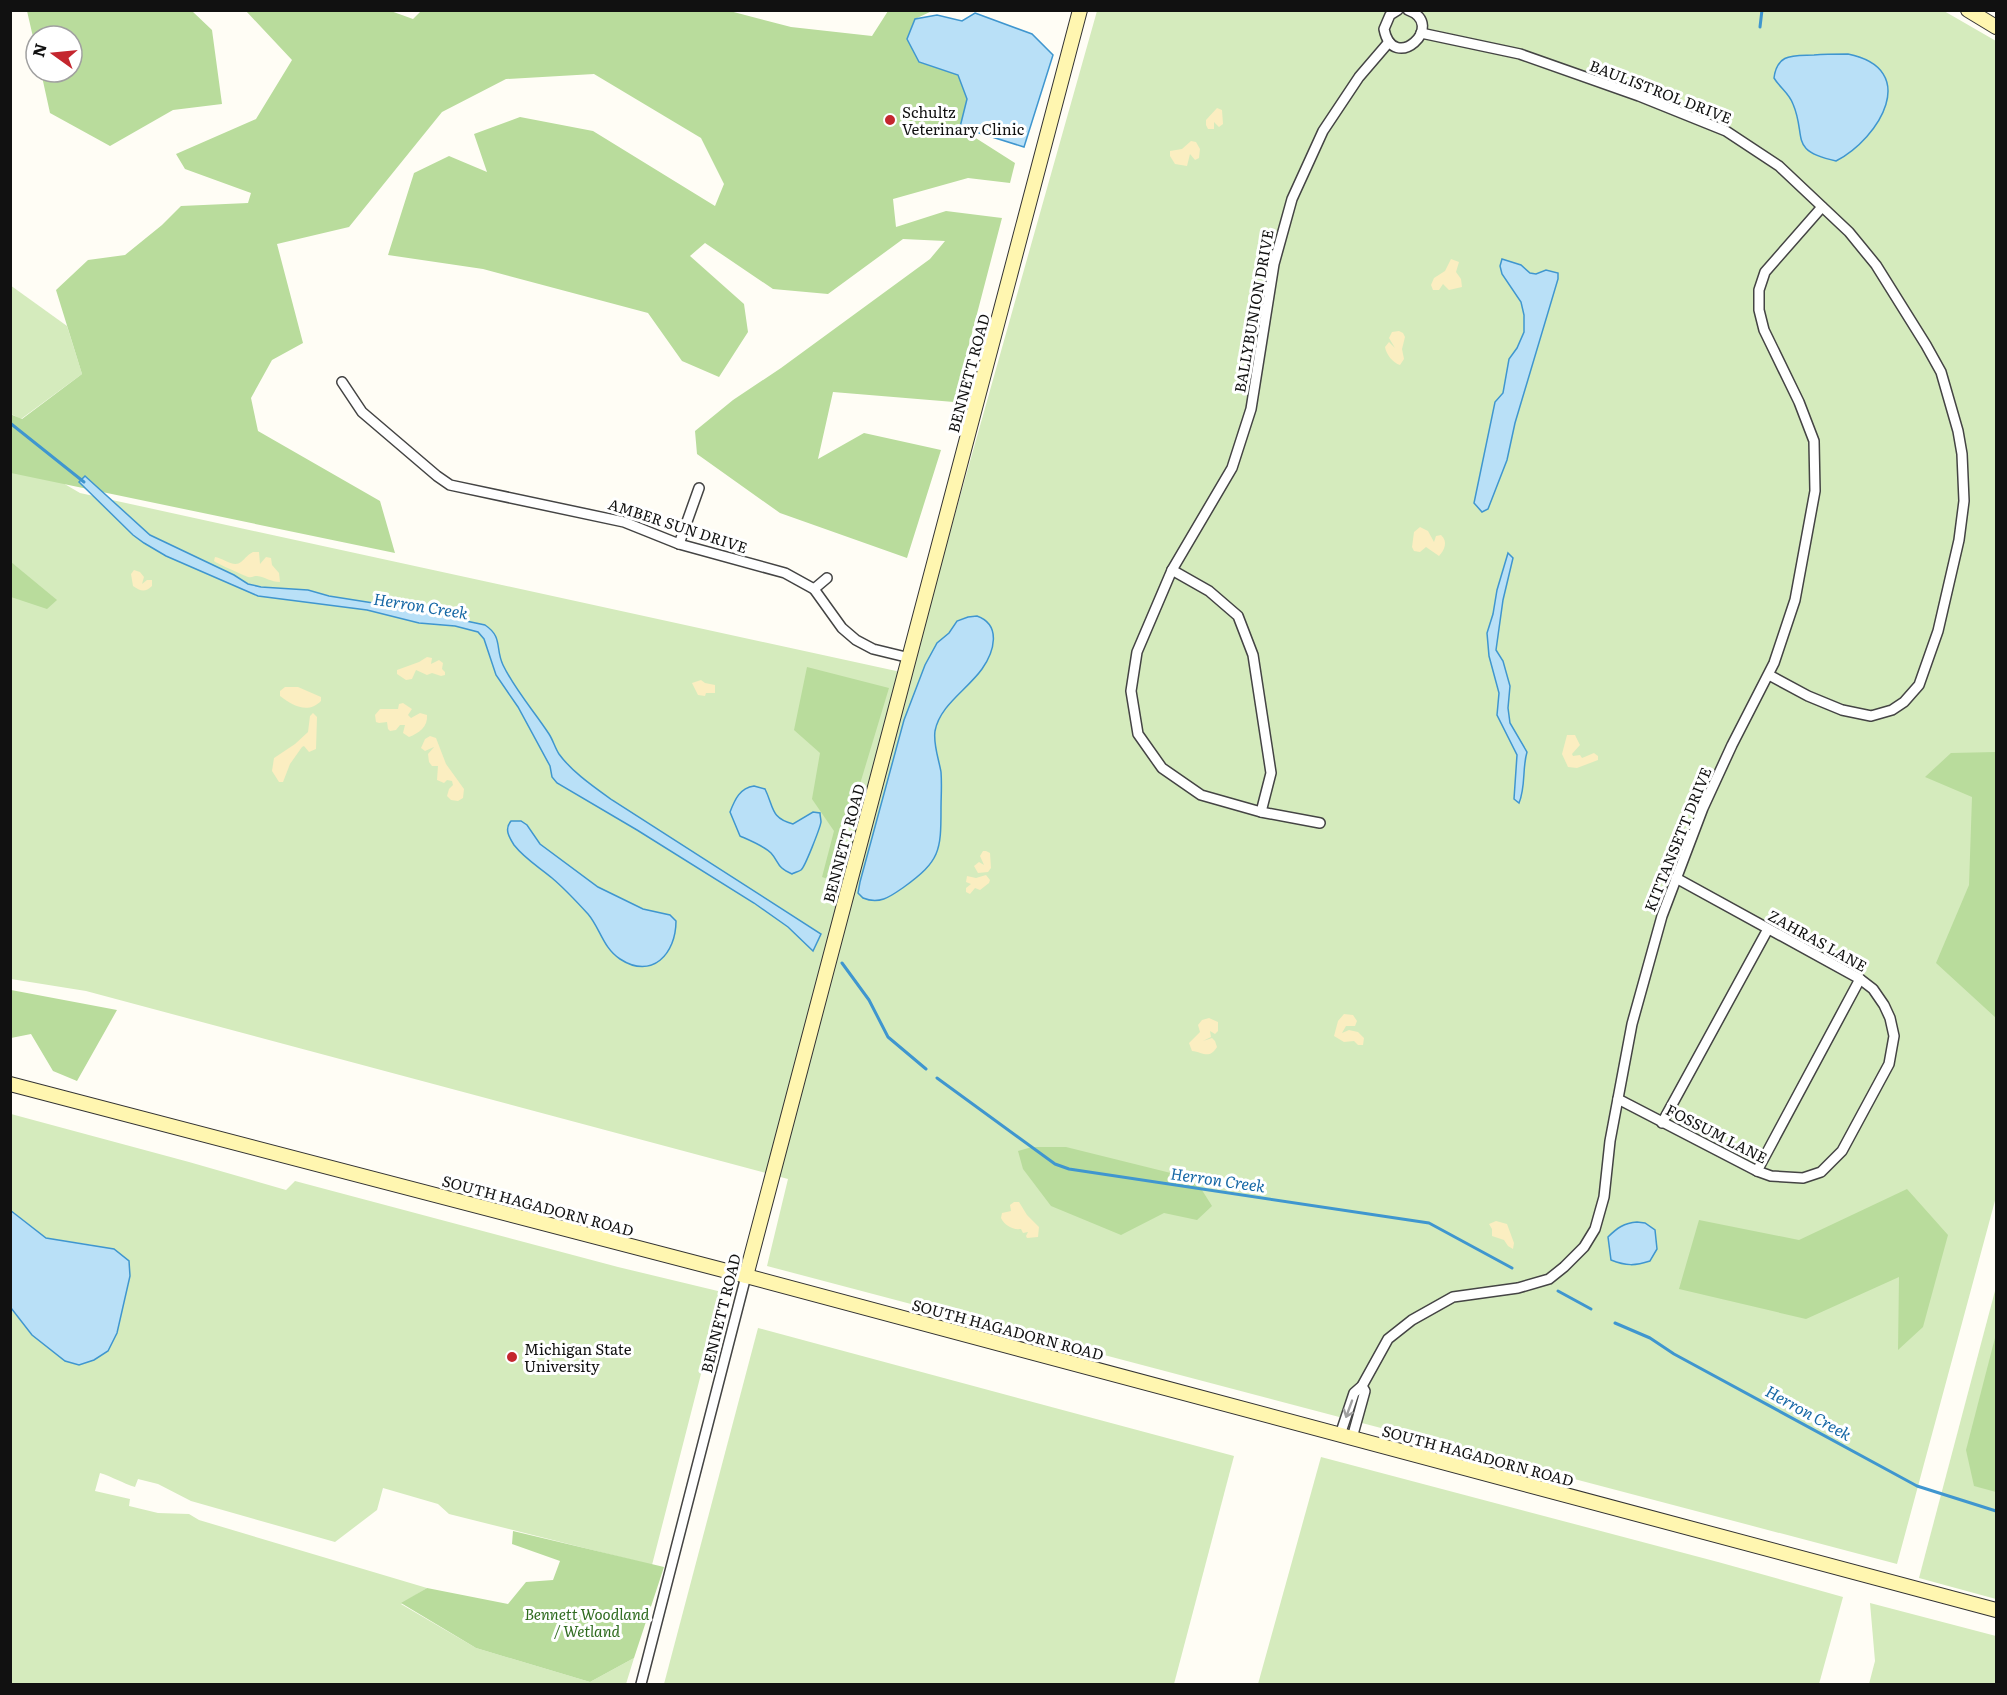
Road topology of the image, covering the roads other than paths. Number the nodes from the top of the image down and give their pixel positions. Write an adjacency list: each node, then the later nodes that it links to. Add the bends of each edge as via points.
1 (1080, 10): 15 (street, BENNETT ROAD)
2 (1398, 10): 7 (street, via 1386,20 1384,29)
3 (1407, 10): 6 (street, via 1418,17)
4 (1968, 10): 5 (street)
5 (1996, 27)
6 (1421, 33): 7 (street, via 1416,43 1405,48); 8 (street, BAULISTROL DRIVE, via 1520,54 1726,131 1779,166)
7 (1389, 42): 12 (street, BALLYBUNION DRIVE, via 1359,77 1323,131 1292,199 1274,264 1251,409 1232,468)
8 (1822, 207): 16 (street, KITTANSETT DRIVE, via 1765,272 1759,290 1764,330 1814,441 1815,491 1795,600); 16 (street, BAULISTROL DRIVE, via 1876,265 1941,372 1958,431 1964,501 1938,631 1919,685 1904,702 1871,716 1808,696)
9 (342, 382): 11 (street, AMBER SUN DRIVE, via 362,412 450,485 624,522)
10 (699, 488): 11 (street)
11 (679, 544): 14 (street, AMBER SUN DRIVE, via 785,573)
12 (1172, 570): 17 (street, via 1209,591 1238,616 1254,655 1271,773); 17 (street, BALLYBUNION DRIVE, via 1137,652 1131,691 1137,734 1162,768 1201,795)
13 (827, 578): 14 (street)
14 (814, 590): 15 (street, AMBER SUN DRIVE, via 842,628 856,640 873,649)
15 (910, 658): 27 (street, BENNETT ROAD)
16 (1769, 675): 19 (street, KITTANSETT DRIVE, via 1703,807)
17 (1261, 812): 18 (street, BALLYBUNION DRIVE)
18 (1320, 823)
19 (1676, 878): 20 (street, ZAHRAS LANE); 24 (street, KITTANSETT DRIVE, via 1632,1024)
20 (1768, 930): 21 (street, ZAHRAS LANE); 25 (street)
21 (1860, 979): 22 (street, ZAHRAS LANE, via 1872,989 1890,1018 1894,1036); 26 (street)
22 (1889, 1064): 26 (street, FOSSUM LANE, via 1842,1151 1821,1172 1803,1178)
23 (10, 1084): 27 (street, SOUTH HAGADORN ROAD)
24 (1618, 1099): 25 (street, FOSSUM LANE); 28 (street, KITTANSETT DRIVE, via 1604,1197 1595,1229 1584,1247 1549,1279 1518,1288 1453,1297 1388,1339 1362,1386 1365,1391)
25 (1662, 1123): 26 (street, FOSSUM LANE)
26 (1756, 1171)
27 (746, 1276): 28 (street, SOUTH HAGADORN ROAD); 30 (street, BENNETT ROAD)
28 (1346, 1436): 29 (street, SOUTH HAGADORN ROAD)
29 (1996, 1610)
30 (641, 1684)

